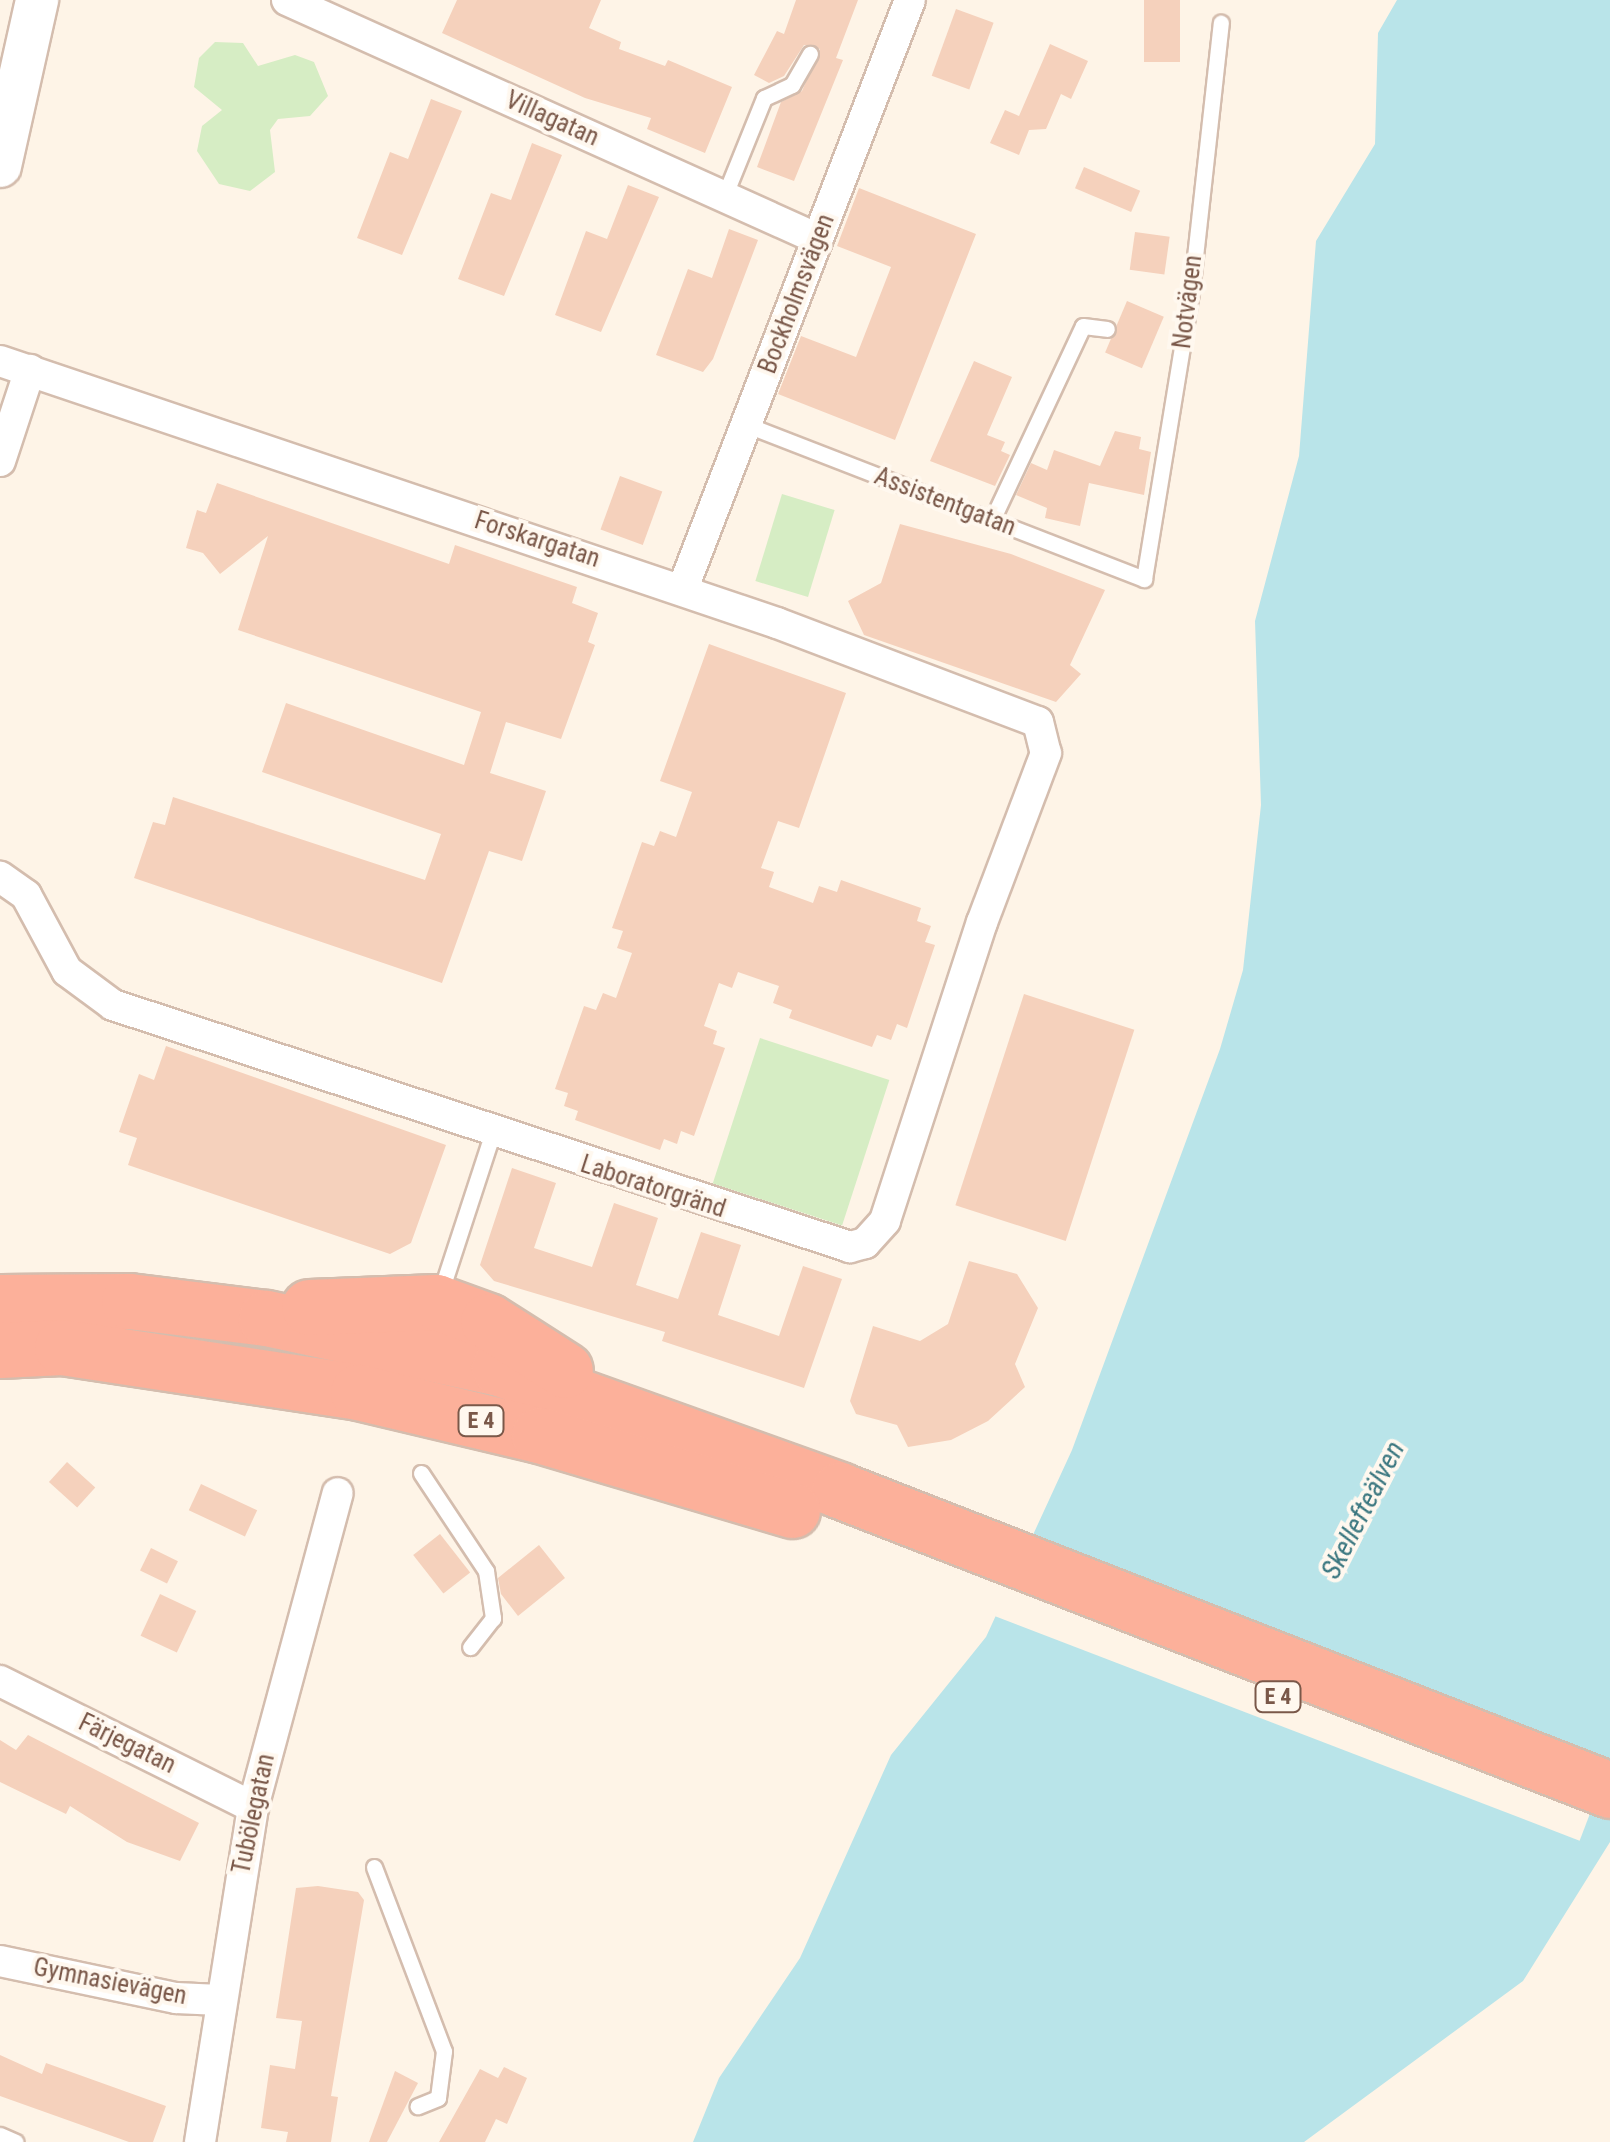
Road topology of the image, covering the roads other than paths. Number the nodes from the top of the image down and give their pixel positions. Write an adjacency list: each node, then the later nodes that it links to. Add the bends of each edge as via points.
1 (37, 0): 6 (main road)
2 (286, 0): 7 (street, Villagatan)
3 (910, 0): 8 (street, Bockholmsvägen)
4 (1221, 23): 15 (lane, Notvägen, via 1191,293)
5 (810, 54): 7 (lane, via 792,85 764,98)
6 (0, 166)
7 (724, 196): 8 (street, Villagatan)
8 (818, 239): 12 (street, Bockholmsvägen)
9 (1107, 329): 14 (lane, via 1083,326)
10 (0, 362): 11 (street, Forskargatan)
11 (30, 370): 13 (street); 16 (street, Forskargatan)
12 (746, 425): 14 (lane, Assistentgatan); 16 (street, Bockholmsvägen)
13 (0, 461)
14 (992, 520): 15 (lane, Assistentgatan)
15 (1144, 579)
16 (683, 588): 17 (street, Forskargatan, via 1038,722)
17 (1046, 753): 19 (street, Laboratorgränd, via 982,922 885,1221 865,1243 835,1246)
18 (0, 877): 19 (street, Laboratorgränd, via 26,896 67,971 113,1005)
19 (492, 1134): 21 (lane)
20 (0, 1302): 22 (highway, E 4, via 129,1301)
21 (436, 1302): 22 (highway, via 324,1303); 24 (highway, via 488,1321 541,1352)
22 (266, 1318): 24 (highway, E 4, via 396,1342)
23 (0, 1350): 27 (highway, E 4, via 82,1349 358,1392)
24 (607, 1403): 27 (highway, E 4)
25 (421, 1472): 28 (lane, via 486,1571 493,1618)
26 (338, 1493): 31 (street, Tubölegatan)
27 (952, 1552): 30 (highway, E 4); 32 (highway, E 4)
28 (470, 1647)
29 (0, 1681): 31 (street, Färjegatan)
30 (1610, 1790)
31 (253, 1806): 35 (street, Tubölegatan)
32 (1610, 1824)
33 (374, 1867): 36 (lane, via 444,2050 438,2098)
34 (0, 1962): 35 (street, Gymnasievägen, via 176,1998)
35 (220, 2000): 39 (street, Tubölegatan)
36 (418, 2106)
37 (0, 2134): 38 (lane)
38 (16, 2142)
39 (200, 2142)

